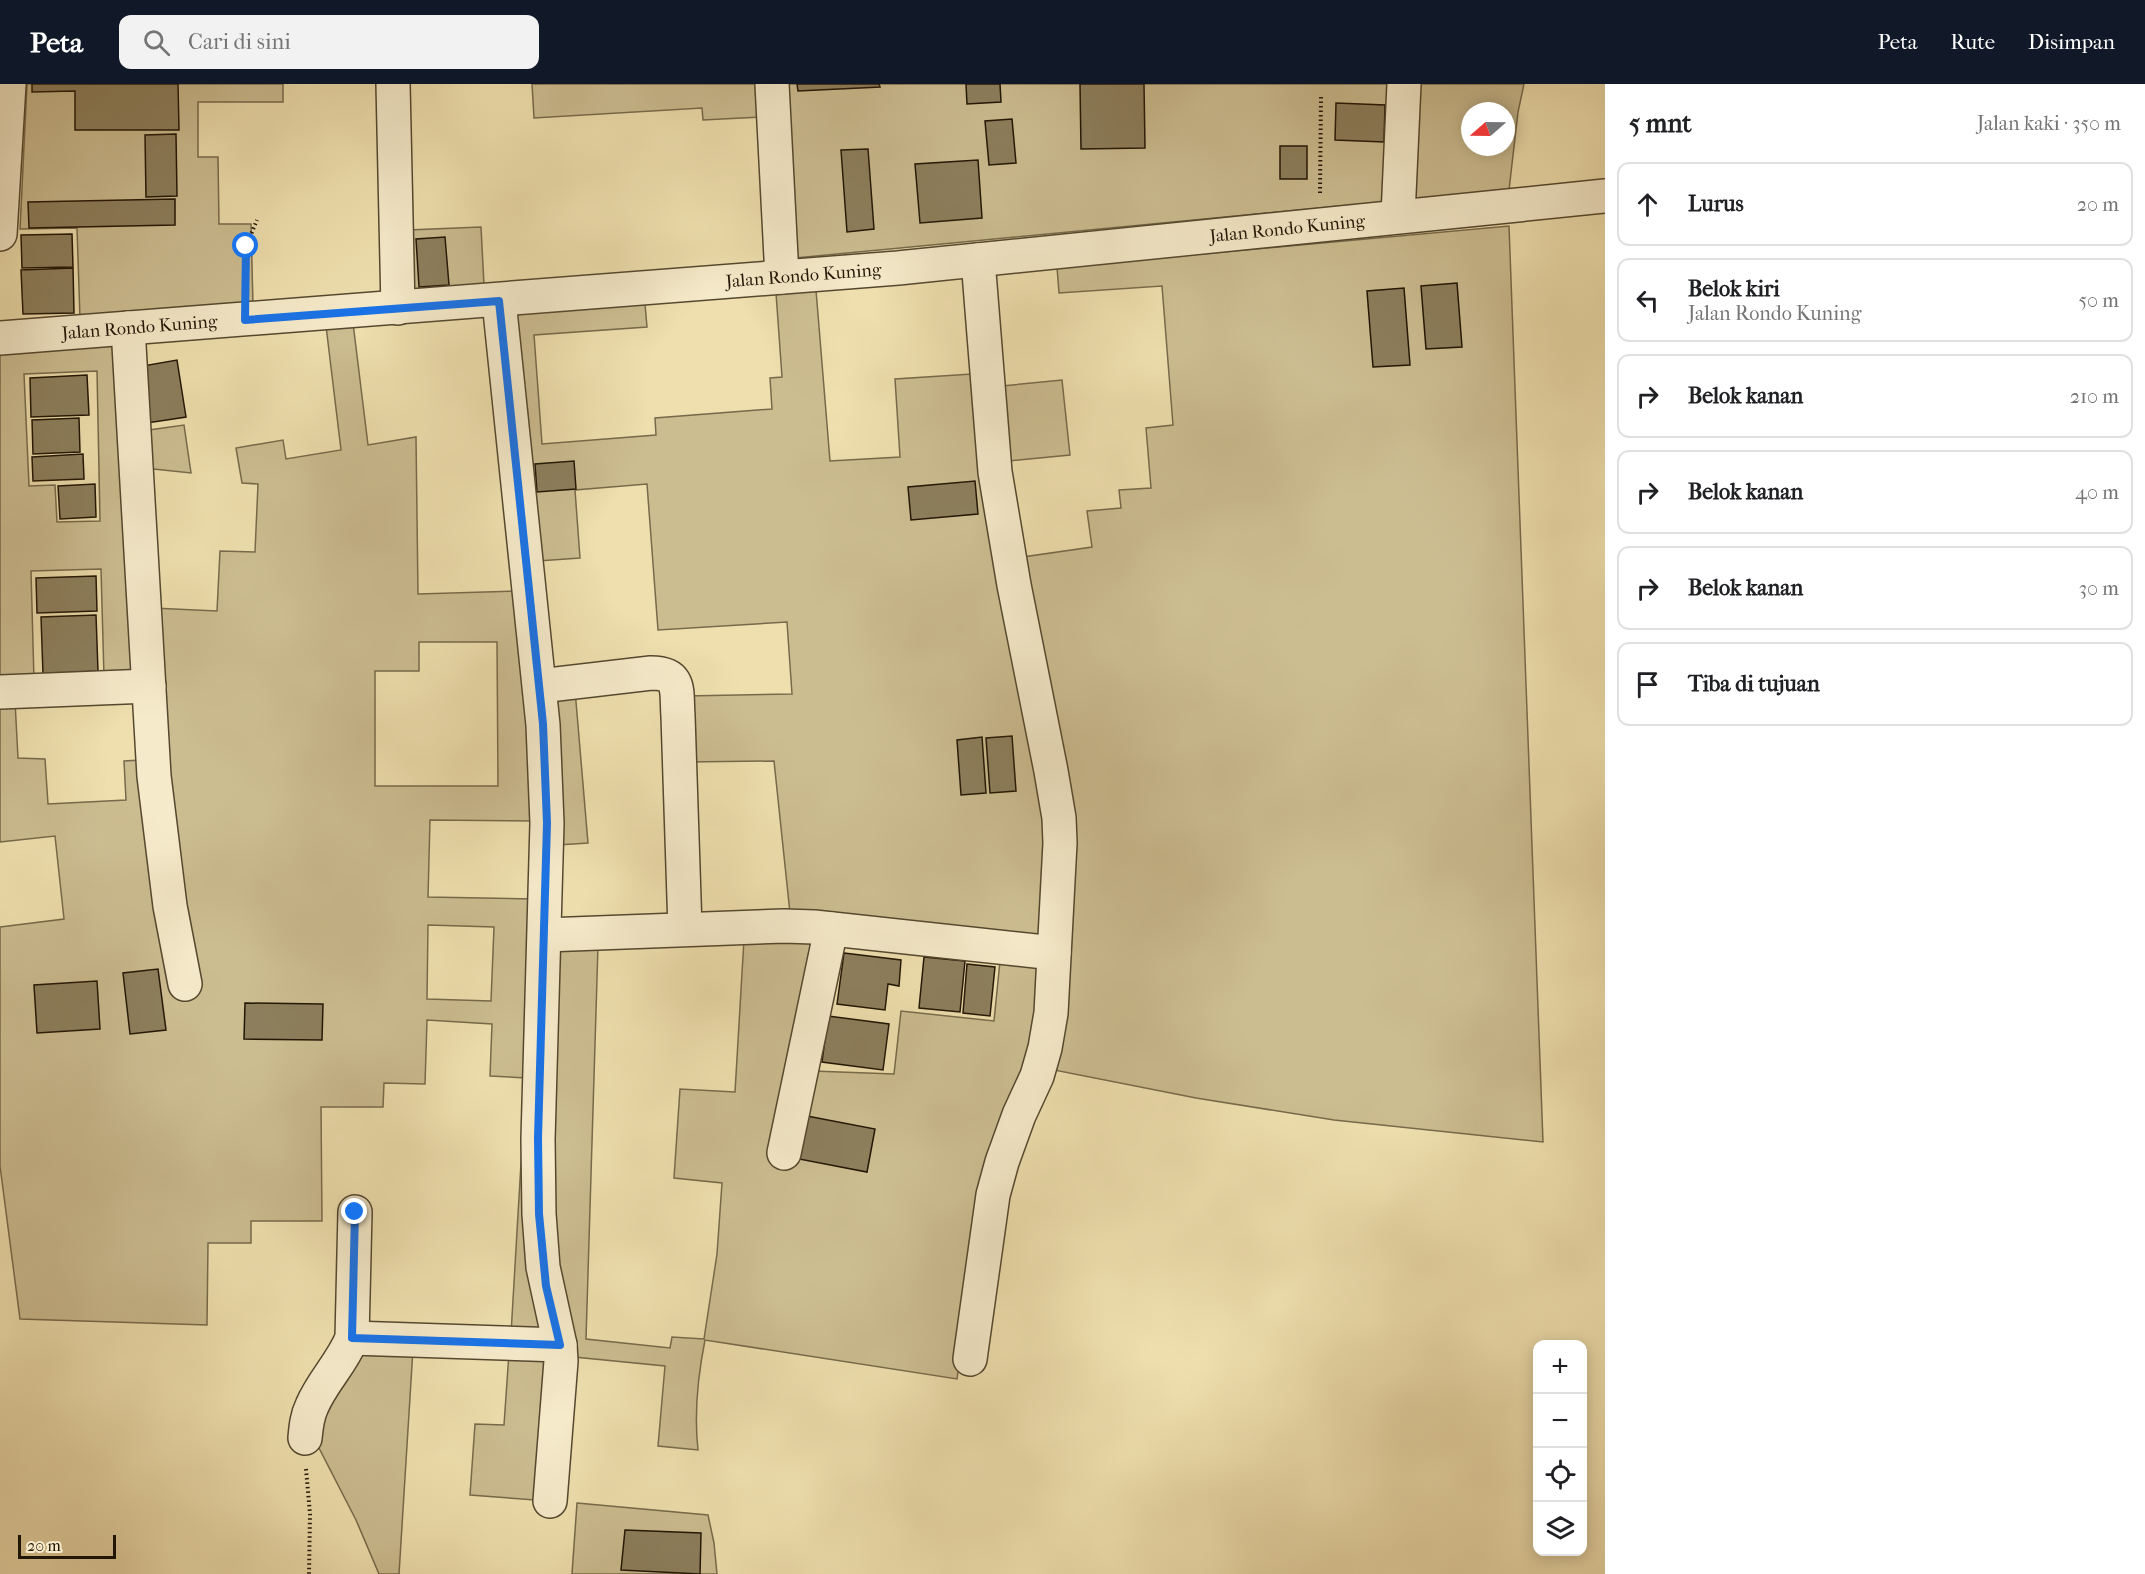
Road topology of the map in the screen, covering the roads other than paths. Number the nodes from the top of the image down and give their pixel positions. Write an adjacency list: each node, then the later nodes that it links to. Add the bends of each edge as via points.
1 (9, 84): 5 (street)
2 (393, 84): 12 (street)
3 (772, 84): 10 (street)
4 (1404, 84): 7 (street)
5 (3, 123): 8 (street)
6 (1605, 196): 7 (street, Jalan Rondo Kuning)
7 (1398, 216): 9 (street, Jalan Rondo Kuning)
8 (0, 234)
9 (978, 260): 10 (street, Jalan Rondo Kuning); 21 (street, via 995,472 1059,818)
10 (782, 277): 11 (street, Jalan Rondo Kuning)
11 (499, 301): 12 (street, Jalan Rondo Kuning); 16 (street)
12 (398, 308): 13 (street, Jalan Rondo Kuning)
13 (128, 328): 14 (street, Jalan Rondo Kuning); 15 (street)
14 (0, 338)
15 (149, 686): 17 (street); 22 (street, via 160,837)
16 (540, 686): 18 (street, via 651,673 670,675 674,681); 20 (street, via 547,823)
17 (0, 692)
18 (685, 929): 19 (street); 20 (street)
19 (831, 929): 21 (street); 23 (street)
20 (545, 935): 26 (street, via 539,1214 546,1286)
21 (1054, 953): 27 (street, via 1045,1048 993,1195)
22 (185, 984)
23 (784, 1153)
24 (355, 1212): 25 (street)
25 (352, 1338): 26 (street); 28 (street, via 312,1405)
26 (560, 1345): 29 (street)
27 (970, 1359)
28 (305, 1438)
29 (550, 1501)

